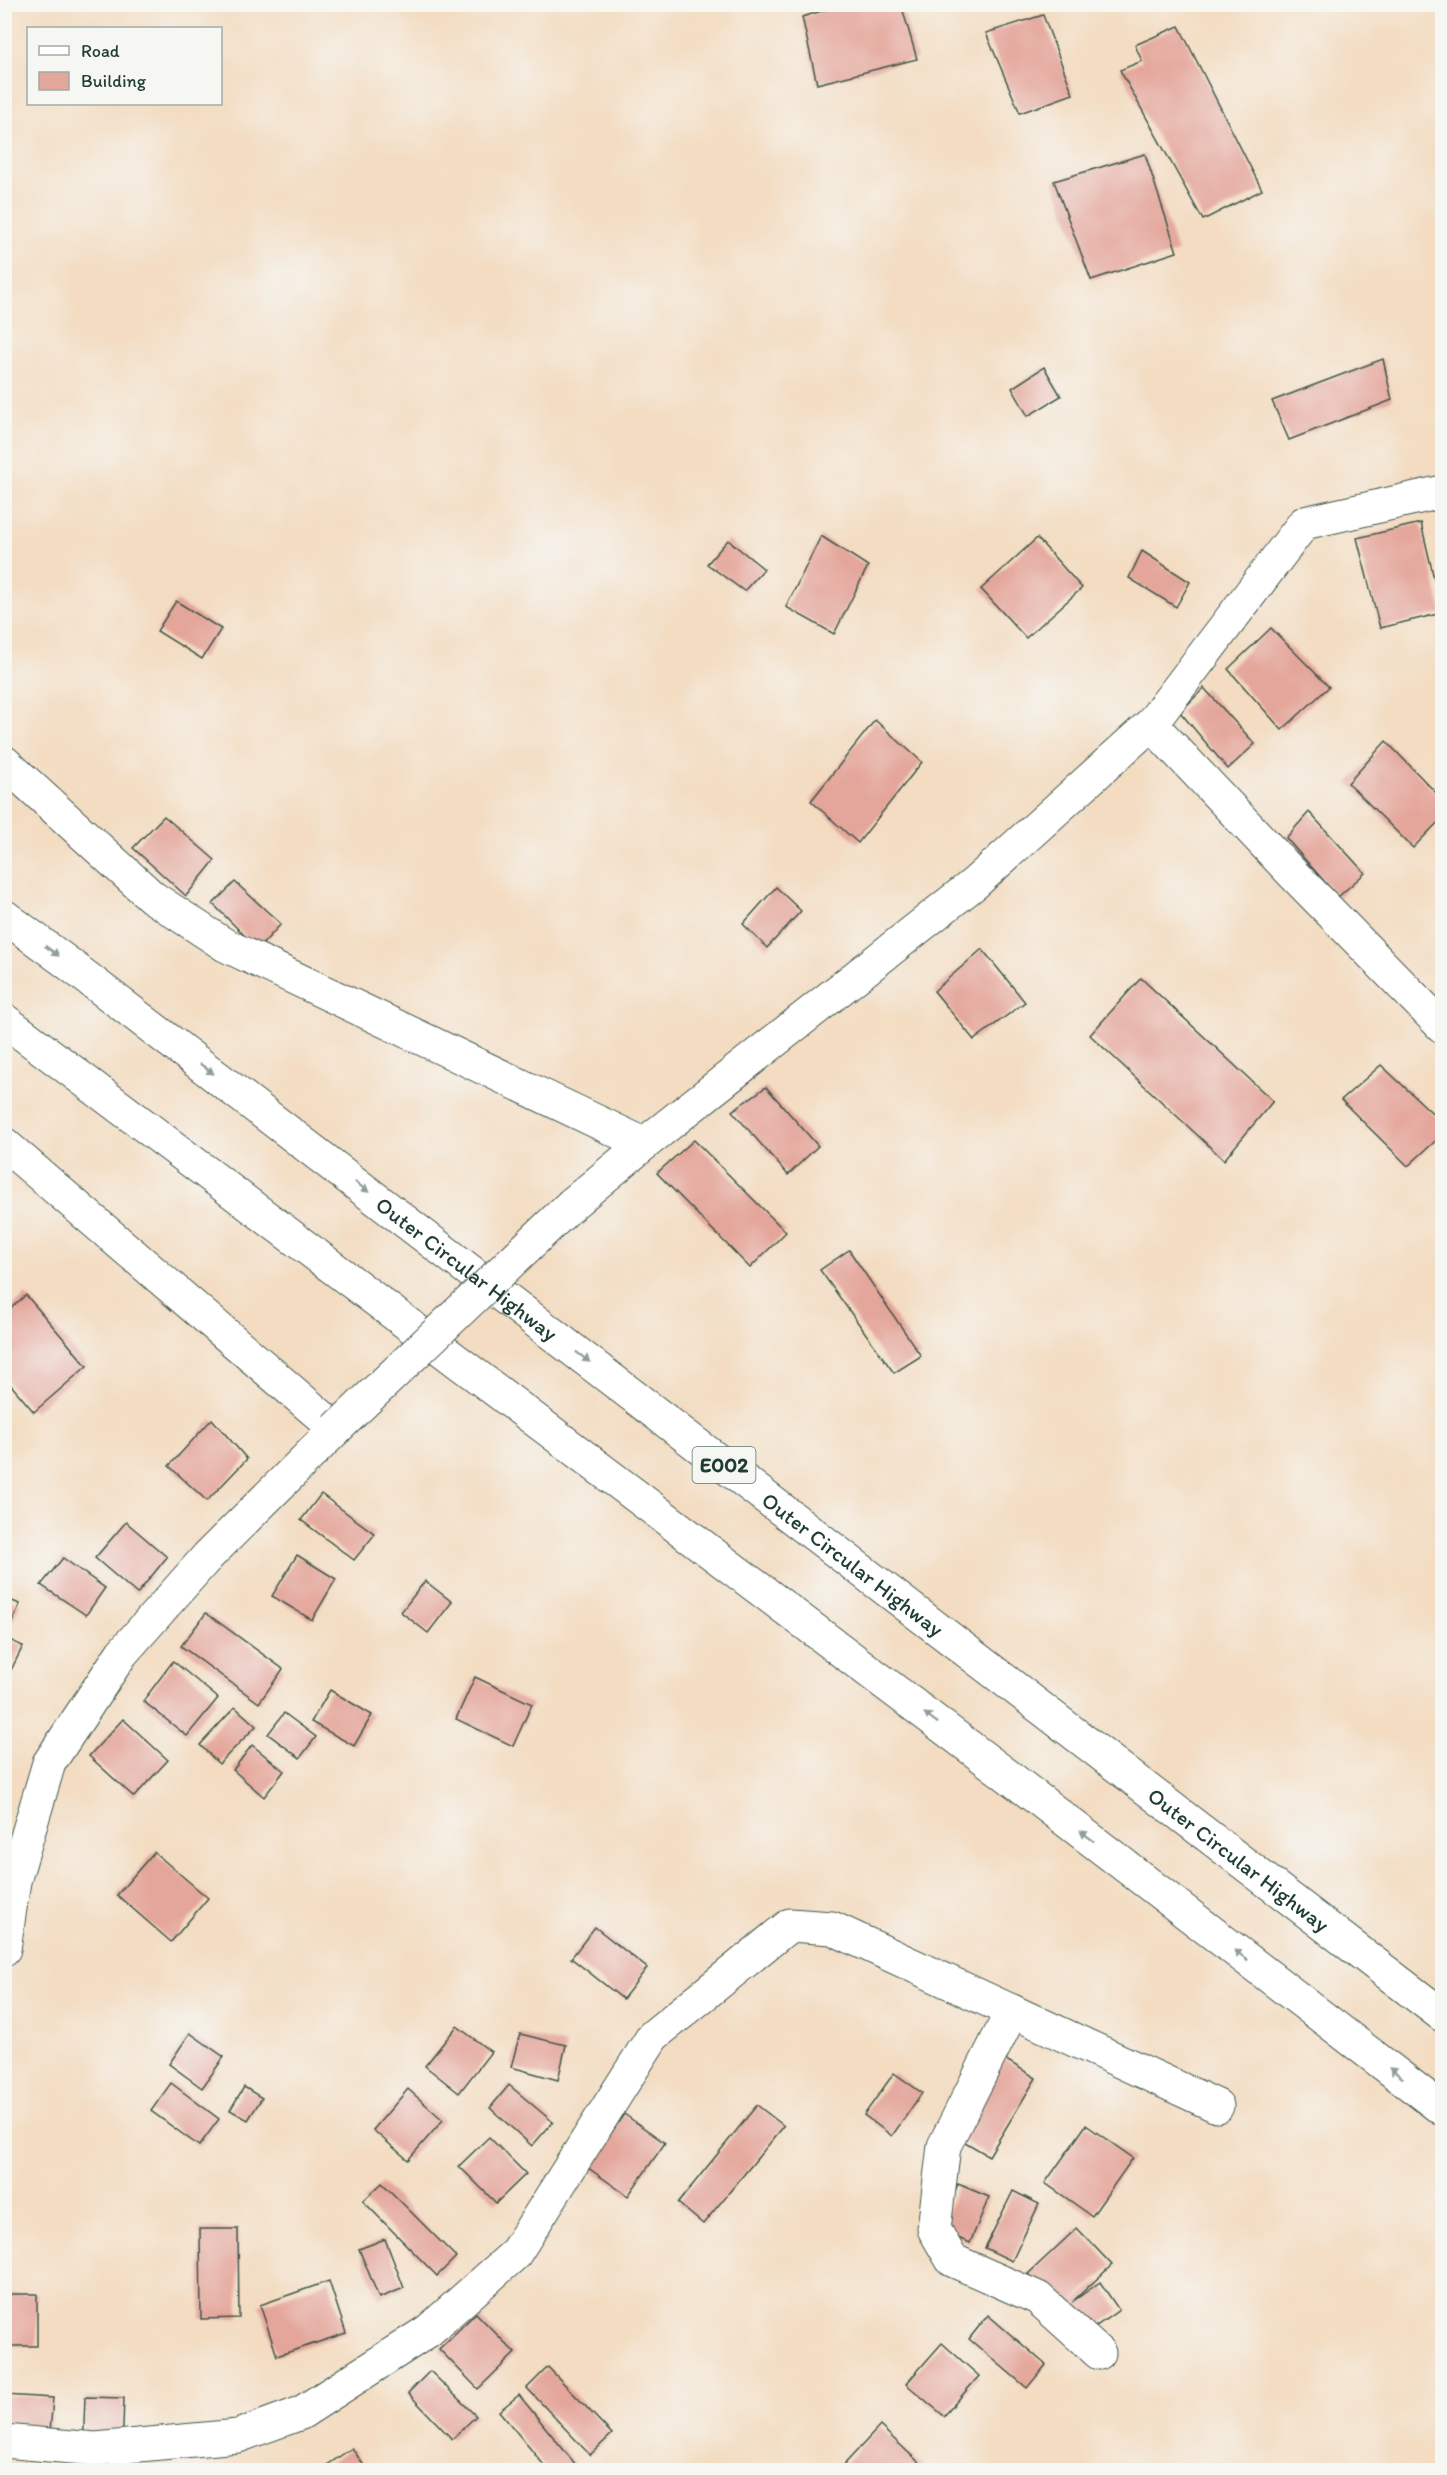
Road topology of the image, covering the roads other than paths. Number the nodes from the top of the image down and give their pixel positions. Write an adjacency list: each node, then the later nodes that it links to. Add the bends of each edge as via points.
1 (1443, 492): 2 (main road, via 1304,523)
2 (1151, 724): 6 (main road); 8 (main road, via 975,883)
3 (4, 762): 8 (main road, via 152,897 225,945)
4 (4, 916): 12 (main road, Outer Circular Highway / E002, one-way to 12)
5 (4, 1020): 14 (main road, one-way to 5, via 1012,1779)
6 (1443, 1026)
7 (4, 1144): 9 (main road)
8 (644, 1144): 9 (main road, bridge, via 573,1204)
9 (336, 1429): 10 (main road, via 208,1556 122,1653 49,1763 14,1881)
10 (4, 1948)
11 (1012, 2011): 13 (main road); 15 (main road, via 944,2146 934,2229 952,2260 1038,2298); 17 (main road, via 832,1928 790,1924 653,2036 515,2254 428,2331 301,2413 238,2436)
12 (1443, 2015)
13 (1217, 2106)
14 (1443, 2109)
15 (1099, 2353)
16 (4, 2441): 17 (main road, via 95,2449)
17 (113, 2459)

